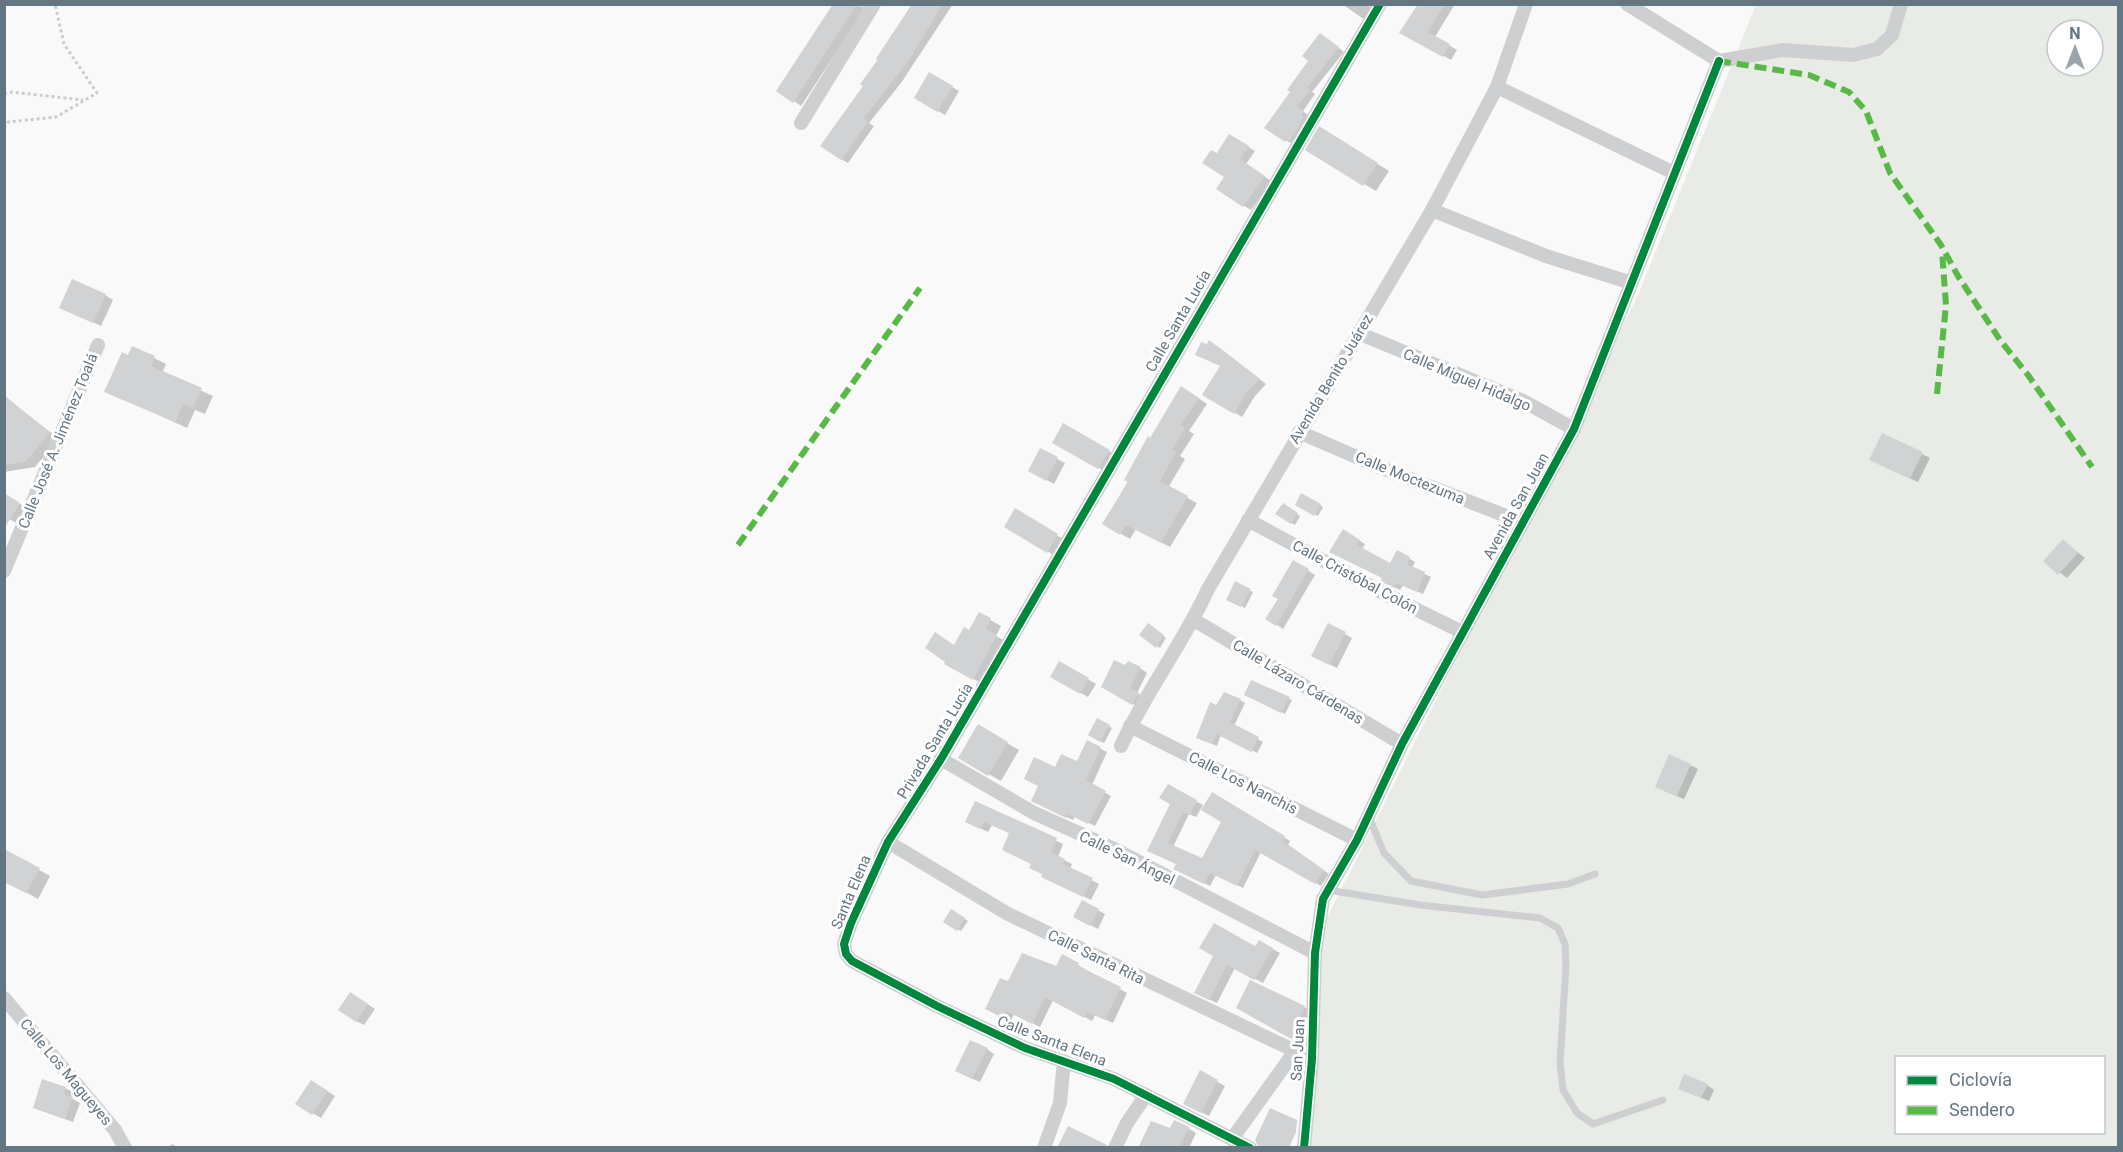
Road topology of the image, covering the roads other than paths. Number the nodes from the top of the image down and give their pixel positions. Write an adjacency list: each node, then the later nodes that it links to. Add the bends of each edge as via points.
1 (874, 4): 8 (street)
2 (1380, 4): 21 (street, Calle Santa Lucía)
3 (1526, 4): 7 (street, Avenida Benito Juárez)
4 (1627, 4): 6 (street)
5 (1901, 4): 6 (street, via 1892,35 1877,49 1853,55 1783,50)
6 (1719, 61): 9 (street, Avenida San Juan)
7 (1497, 87): 9 (street); 10 (street, Avenida Benito Juárez)
8 (801, 123)
9 (1674, 173): 11 (street, Avenida San Juan)
10 (1432, 210): 11 (street, via 1546,256); 12 (street, Avenida Benito Juárez)
11 (1632, 283): 14 (street, Avenida San Juan)
12 (1358, 333): 14 (street, Calle Miguel Hidalgo, via 1523,402); 15 (street, Avenida Benito Juárez)
13 (98, 345): 18 (street, Calle José A. Jiménez Toalá)
14 (1574, 429): 17 (street, Avenida San Juan)
15 (1299, 432): 16 (street, Avenida Benito Juárez); 17 (street, Calle Moctezuma)
16 (1248, 520): 19 (street, Avenida Benito Juárez); 20 (street, Calle Cristóbal Colón)
17 (1522, 522): 20 (street, Avenida San Juan)
18 (4, 571)
19 (1194, 620): 22 (street, Avenida Benito Juárez); 23 (street, Calle Lázaro Cárdenas)
20 (1462, 632): 23 (street, Avenida San Juan)
21 (1003, 654): 25 (street, Privada Santa Lucía)
22 (1130, 726): 24 (street, Avenida Benito Juárez); 27 (street, Calle Los Nanchis)
23 (1402, 744): 26 (street, Avenida San Juan)
24 (1121, 746)
25 (941, 759): 28 (street, Privada Santa Lucía); 31 (street, Calle San Ángel, via 1034,813 1114,849)
26 (1368, 815): 27 (street, Avenida San Juan); 29 (lane, via 1384,853 1411,880 1482,895 1568,884)
27 (1357, 840): 30 (street, Avenida San Juan)
28 (888, 842): 32 (street, Santa Elena, via 850,923 844,944); 34 (street, Calle Santa Rita, via 1008,914)
29 (1595, 874)
30 (1328, 890): 31 (street, Avenida San Juan, via 1319,914); 38 (lane, via 1540,918 1558,928 1565,944 1566,966 1560,1062 1563,1090 1576,1113 1593,1124)
31 (1316, 953): 35 (street, San Juan)
32 (846, 954): 36 (street, Calle Santa Elena, via 852,961 937,1006 1025,1048)
33 (4, 998): 40 (street, Calle Los Magueyes, via 115,1130)
34 (1295, 1051): 35 (street, Calle Santa Rita); 39 (street)
35 (1312, 1059): 44 (street, San Juan)
36 (1064, 1061): 37 (street, Calle Santa Elena); 41 (street, via 1060,1103)
37 (1146, 1095): 39 (street, Calle Santa Elena); 42 (street)
38 (1663, 1100)
39 (1232, 1139): 43 (street, Calle Santa Elena)
40 (125, 1148)
41 (1044, 1148)
42 (1115, 1148)
43 (1250, 1148)
44 (1304, 1148)

